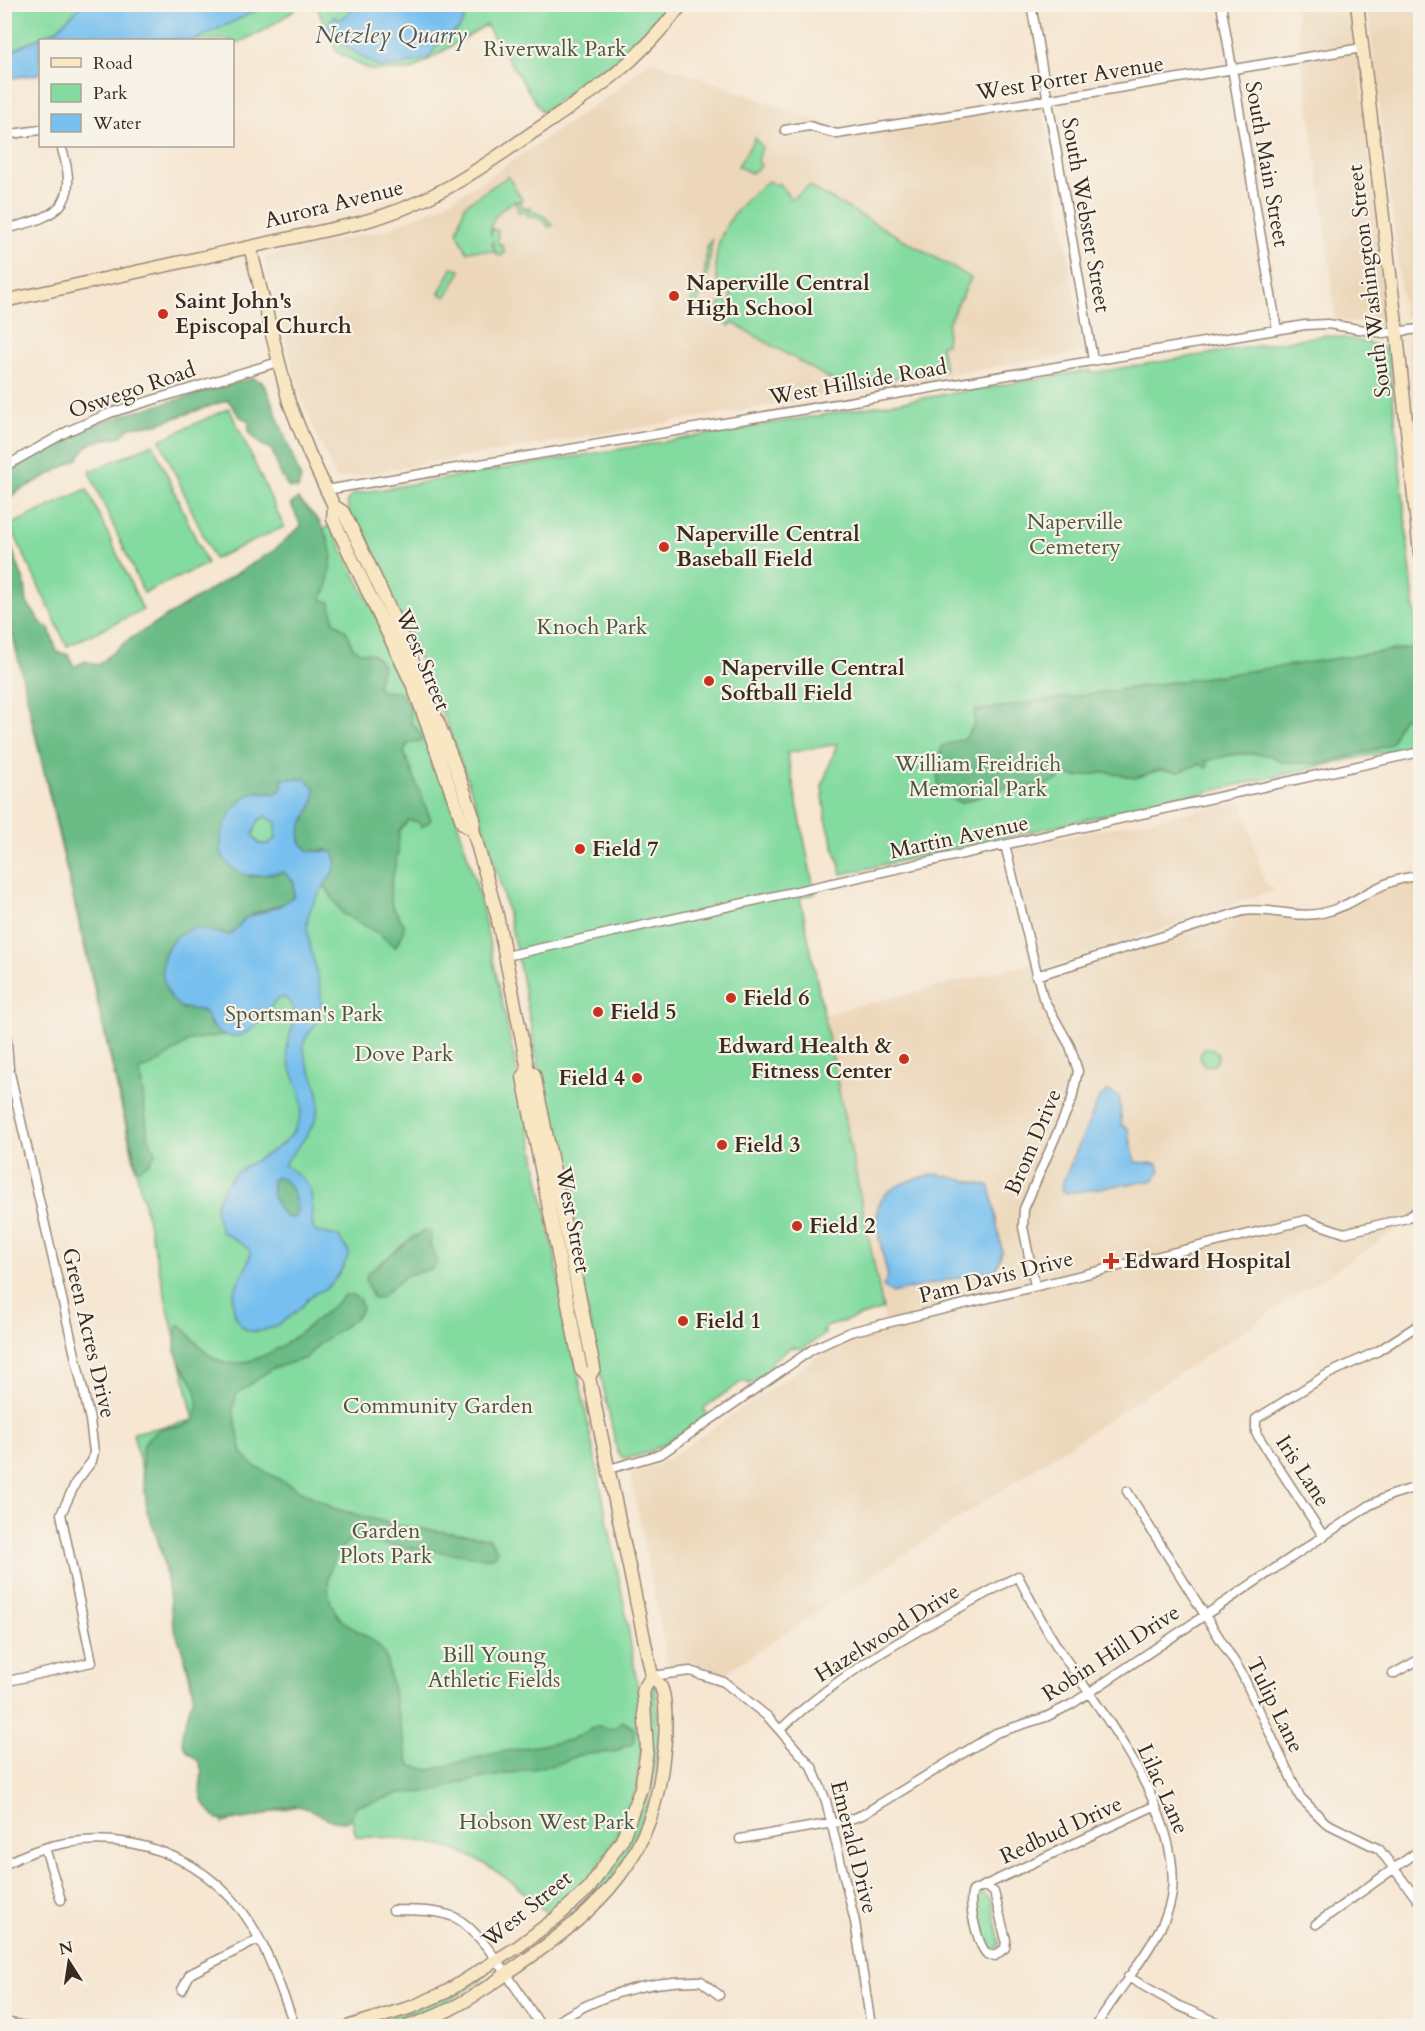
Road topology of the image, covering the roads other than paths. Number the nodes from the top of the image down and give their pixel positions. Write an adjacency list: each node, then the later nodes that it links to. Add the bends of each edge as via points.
1 (682, 4): 13 (street, Aurora Avenue, via 660,33 617,75 442,192 382,217)
2 (1031, 4): 7 (street, South Webster Street)
3 (1221, 4): 6 (street, South Main Street)
4 (1357, 4): 5 (street, South Washington Street)
5 (1362, 48): 6 (street, West Porter Avenue); 17 (street, South Washington Street)
6 (1232, 69): 7 (street, West Porter Avenue); 16 (street, South Main Street)
7 (1048, 99): 9 (street, West Porter Avenue, via 837,134 809,126); 18 (street, South Webster Street)
8 (39, 130): 10 (street)
9 (785, 130)
10 (4, 135)
11 (61, 147): 12 (street, via 68,182 64,200 46,218)
12 (4, 229)
13 (250, 247): 14 (street, Aurora Avenue); 19 (street, West Street)
14 (4, 301)
15 (1420, 329): 17 (street, West Hillside Road)
16 (1277, 330): 17 (street, West Hillside Road, via 1328,324); 18 (street, West Hillside Road)
17 (1396, 332): 22 (street, South Washington Street)
18 (1093, 360): 21 (street, West Hillside Road)
19 (278, 362): 20 (street, Oswego Road, via 110,413); 21 (street, West Street, via 300,432)
20 (4, 467)
21 (326, 490): 26 (street, West Street, via 334,506 333,519 413,686 463,824 473,830)
22 (1420, 554)
23 (1420, 752): 24 (street, Martin Avenue)
24 (1005, 845): 26 (street, Martin Avenue); 27 (street, Brom Drive)
25 (1420, 876): 27 (street, via 1387,882 1323,913 1243,911)
26 (506, 956): 32 (street, West Street, via 594,1368 589,1377)
27 (1036, 976): 30 (street, Brom Drive, via 1078,1071 1072,1098 1024,1209 1023,1227)
28 (4, 1004): 41 (street, Green Acres Drive, via 9,1069 93,1436 92,1461 76,1482 61,1514 92,1662)
29 (1420, 1209): 30 (street, Pam Davis Drive, via 1407,1218 1344,1233 1306,1220)
30 (1035, 1286): 32 (street, Pam Davis Drive, via 850,1332 813,1350 661,1454)
31 (1420, 1324): 35 (street, Iris Lane, via 1390,1345 1328,1374 1266,1411 1255,1424 1256,1433)
32 (609, 1469): 40 (street, West Street)
33 (1420, 1486): 35 (street, Robin Hill Drive, via 1370,1505)
34 (1127, 1491): 37 (street, Tulip Lane)
35 (1324, 1537): 37 (street, Robin Hill Drive)
36 (1018, 1576): 42 (street, Lilac Lane, via 1045,1627); 43 (street, Hazelwood Drive, via 854,1670)
37 (1205, 1613): 42 (street, Robin Hill Drive); 50 (street, Tulip Lane, via 1242,1674 1300,1797 1317,1817 1379,1849)
38 (1420, 1659): 39 (street)
39 (1394, 1674)
40 (652, 1676): 43 (street, Emerald Drive, via 690,1671 716,1678 757,1707); 57 (street, West Street, via 643,1690 647,1750 641,1788 622,1840 579,1898); 58 (street, West Street, via 661,1687 665,1746 657,1798 634,1855 598,1904)
41 (4, 1682)
42 (1089, 1692): 44 (street, Lilac Lane, via 1123,1744); 45 (street, Robin Hill Drive, via 1057,1713 987,1738 862,1815)
43 (780, 1730): 45 (street, Emerald Drive, via 817,1776)
44 (1154, 1806): 51 (street, Redbud Drive); 59 (street, Lilac Lane, via 1172,1853 1173,1889 1160,1927)
45 (830, 1823): 46 (street, Robin Hill Drive); 69 (street, Emerald Drive, via 860,1948)
46 (740, 1839)
47 (45, 1848): 49 (street); 52 (street); 56 (street, via 104,1839 128,1841 165,1852 221,1888 242,1911)
48 (1420, 1850): 50 (street)
49 (4, 1865)
50 (1396, 1868): 53 (street, Tulip Lane); 55 (street)
51 (985, 1886): 51 (street, Redbud Drive, via 973,1891 970,1900 982,1949 995,1956 1005,1948 1006,1940 994,1892)
52 (61, 1900)
53 (1420, 1903)
54 (393, 1910): 57 (street, via 454,1918 472,1931)
55 (1316, 1924)
56 (259, 1939): 60 (street, via 190,1974); 64 (street)
57 (496, 1962): 58 (street); 65 (street, West Street, via 428,2001)
58 (506, 1976): 66 (street, West Street, via 448,2011); 67 (street)
59 (1128, 1977): 70 (street, Lilac Lane); 71 (street, via 1179,2006)
60 (182, 1990)
61 (719, 1995): 68 (street, via 701,1981 645,1985 602,1997)
62 (4, 2022): 63 (street)
63 (25, 2026)
64 (295, 2026)
65 (350, 2026)
66 (409, 2026)
67 (541, 2026)
68 (551, 2026)
69 (871, 2026)
70 (1096, 2026)
71 (1227, 2026)

